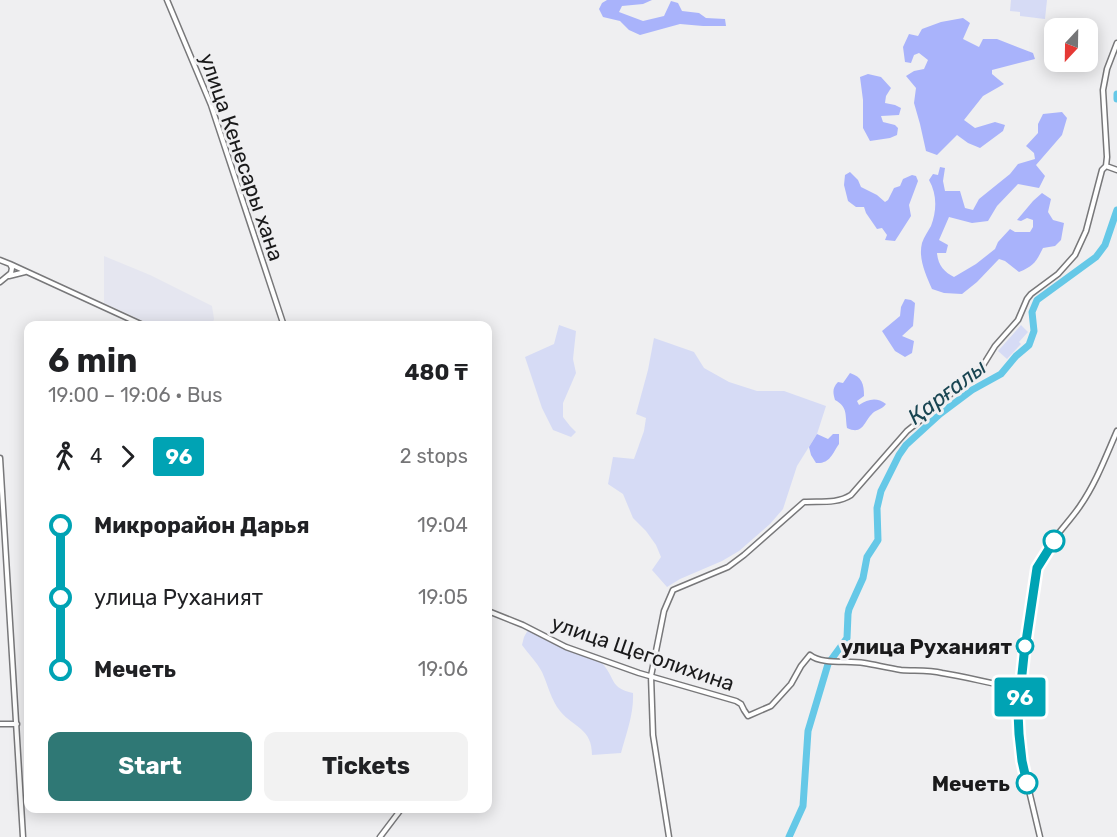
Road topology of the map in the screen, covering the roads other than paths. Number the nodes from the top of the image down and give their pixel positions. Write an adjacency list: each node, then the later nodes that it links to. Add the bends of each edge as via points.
1 (167, 0): 11 (street, улица Кенесары хана, via 211,105)
2 (1117, 43): 3 (street, via 1103,90)
3 (1106, 166): 4 (street); 15 (street, via 1075,255 1031,294 1018,320 982,367 907,431 851,495 844,500 804,502 728,567 673,590 664,611)
4 (1117, 170)
5 (0, 260): 6 (street)
6 (10, 264): 7 (street); 8 (street, via 11,273)
7 (29, 273): 8 (street); 10 (street)
8 (5, 278): 9 (street)
9 (0, 283)
10 (134, 321)
11 (282, 321)
12 (1117, 431): 16 (street, via 1082,503 1037,568)
13 (0, 458): 18 (street)
14 (492, 613): 15 (street, улица Щеголихина, via 567,647)
15 (651, 676): 16 (street, улица Щеголихина, via 736,701 748,716 771,706 792,684 810,655 830,661 941,672); 22 (street, via 653,735)
16 (1020, 688): 23 (street, via 1022,761)
17 (0, 724): 18 (street)
18 (17, 724): 20 (street)
19 (398, 813): 21 (street)
20 (23, 837)
21 (380, 837)
22 (669, 837)
23 (1040, 837)

